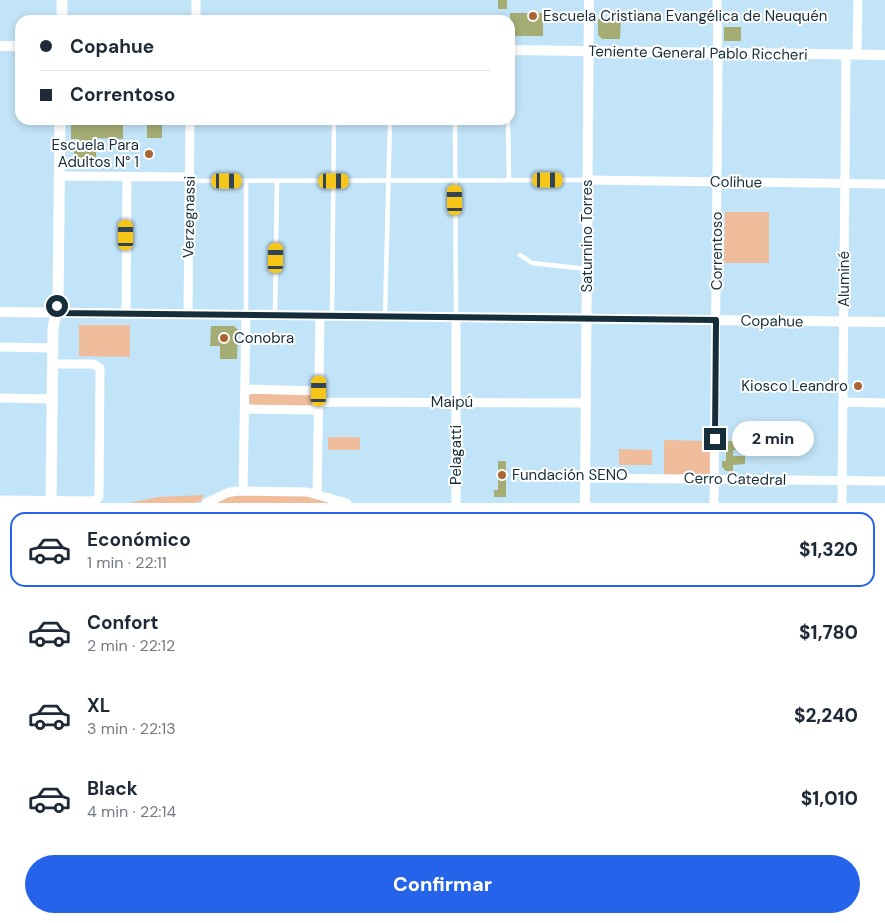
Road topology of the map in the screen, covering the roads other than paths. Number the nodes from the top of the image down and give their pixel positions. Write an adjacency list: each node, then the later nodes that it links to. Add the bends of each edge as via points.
1 (62, 0): 6 (main road)
2 (196, 0): 7 (street)
3 (589, 0): 11 (street, Saturnino Torres)
4 (717, 0): 12 (street, Correntoso)
5 (858, 0): 14 (street)
6 (62, 15)
7 (196, 15)
8 (0, 46): 9 (street)
9 (15, 46)
10 (515, 50): 11 (street, Teniente General Pablo Riccheri)
11 (589, 51): 12 (street, Teniente General Pablo Riccheri); 28 (street, Saturnino Torres)
12 (717, 53): 13 (street, Teniente General Pablo Riccheri); 32 (street, Correntoso)
13 (846, 55): 14 (street, Teniente General Pablo Riccheri); 33 (street, Aluminé)
14 (858, 55): 15 (street, Teniente General Pablo Riccheri)
15 (885, 55)
16 (60, 125): 22 (main road)
17 (190, 125): 24 (street, Verzegnassi)
18 (334, 125): 31 (lane)
19 (390, 125): 25 (lane)
20 (455, 125): 26 (lane)
21 (508, 125): 27 (lane)
22 (59, 176): 23 (street); 38 (main road)
23 (127, 177): 24 (street); 39 (street)
24 (190, 179): 29 (lane); 40 (street, Verzegnassi)
25 (388, 180): 26 (lane); 31 (lane); 45 (lane)
26 (455, 180): 27 (lane); 46 (lane)
27 (509, 180): 28 (lane)
28 (587, 180): 32 (street, Colihue); 36 (street, Saturnino Torres)
29 (246, 181): 30 (lane); 41 (lane)
30 (277, 181): 31 (lane); 42 (lane)
31 (334, 181): 44 (lane)
32 (717, 182): 33 (street, Colihue); 48 (street, Correntoso)
33 (845, 183): 34 (street, Colihue); 49 (street, Aluminé)
34 (885, 184)
35 (520, 256): 36 (lane, via 532,263)
36 (587, 269): 47 (street, Saturnino Torres)
37 (0, 312): 38 (street, Copahue)
38 (56, 313): 39 (street, Copahue); 52 (main road)
39 (126, 314): 40 (street, Copahue)
40 (188, 314): 41 (street, Copahue)
41 (246, 315): 42 (street, Copahue); 54 (street)
42 (275, 315): 43 (street, Copahue)
43 (320, 316): 44 (street, Copahue); 55 (street)
44 (332, 316): 45 (street, Copahue)
45 (385, 316): 46 (street, Copahue)
46 (456, 317): 47 (street, Copahue); 58 (street, Pelagatti)
47 (586, 318): 48 (street, Copahue); 60 (street, Saturnino Torres)
48 (716, 320): 49 (street, Copahue); 65 (street, Correntoso)
49 (844, 321): 50 (street, Copahue); 59 (street, Aluminé)
50 (885, 322)
51 (0, 347): 52 (street)
52 (53, 348): 53 (main road)
53 (53, 364): 57 (main road); 71 (street, via 99,366 100,464 98,499)
54 (245, 389): 55 (street); 63 (street)
55 (319, 391): 62 (street)
56 (0, 398): 57 (street)
57 (53, 399): 71 (main road)
58 (456, 402): 60 (street, Maipú); 62 (street, Maipú); 74 (street, Pelagatti)
59 (843, 402): 61 (street); 66 (street, Aluminé)
60 (586, 403): 64 (street, Saturnino Torres)
61 (885, 403)
62 (318, 406): 63 (street, Maipú); 69 (street)
63 (244, 409): 68 (street)
64 (585, 478): 65 (street, Cerro Catedral); 75 (street, Saturnino Torres)
65 (715, 479): 66 (street, Cerro Catedral); 76 (street, Correntoso)
66 (842, 481): 67 (street, Cerro Catedral); 77 (street, Aluminé)
67 (885, 481)
68 (243, 492): 69 (street); 72 (street, via 227,493)
69 (317, 494): 73 (street)
70 (0, 500): 71 (street)
71 (51, 502)
72 (206, 503)
73 (347, 503)
74 (456, 503)
75 (585, 503)
76 (714, 503)
77 (842, 503)

